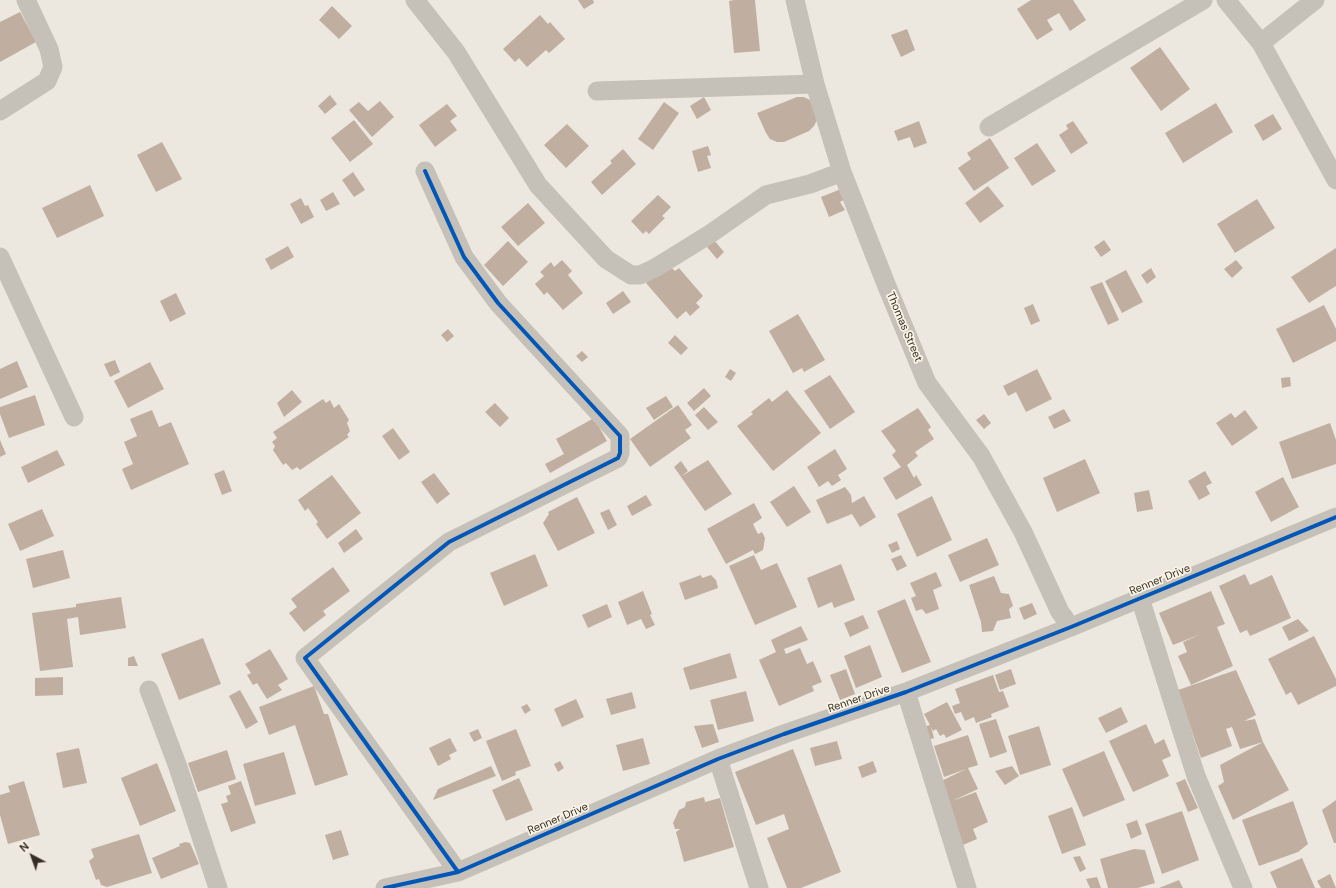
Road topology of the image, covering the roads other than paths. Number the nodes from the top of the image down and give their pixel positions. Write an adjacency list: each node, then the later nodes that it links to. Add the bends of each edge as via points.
1 (26, 0): 10 (street, via 49,49 53,66 47,81)
2 (415, 0): 13 (street, via 456,52 538,185 606,258 630,276 640,275 655,268 766,195 810,184)
3 (795, 0): 8 (street, Thomas Street)
4 (1203, 0): 11 (street)
5 (1226, 0): 7 (street)
6 (1315, 0): 7 (street)
7 (1261, 43): 14 (street)
8 (815, 84): 9 (street); 13 (street, Thomas Street)
9 (597, 91)
10 (0, 111)
11 (990, 127)
12 (425, 171): 23 (street, via 464,257 498,303 620,436 618,458 449,542 306,658)
13 (842, 172): 19 (street, Thomas Street, via 927,383 981,456 1023,532 1060,612)
14 (1336, 180)
15 (0, 258): 16 (street)
16 (74, 417)
17 (1336, 517): 18 (street, Renner Drive)
18 (1140, 598): 19 (street, Renner Drive); 28 (street, via 1196,776)
19 (1071, 627): 21 (street, Renner Drive)
20 (149, 690): 24 (street, via 178,767)
21 (906, 692): 22 (street, Renner Drive, via 784,734); 27 (street)
22 (718, 760): 23 (street, Renner Drive); 26 (street)
23 (458, 872): 25 (street, Renner Drive)
24 (218, 888)
25 (385, 888)
26 (759, 888)
27 (967, 888)
28 (1243, 888)

